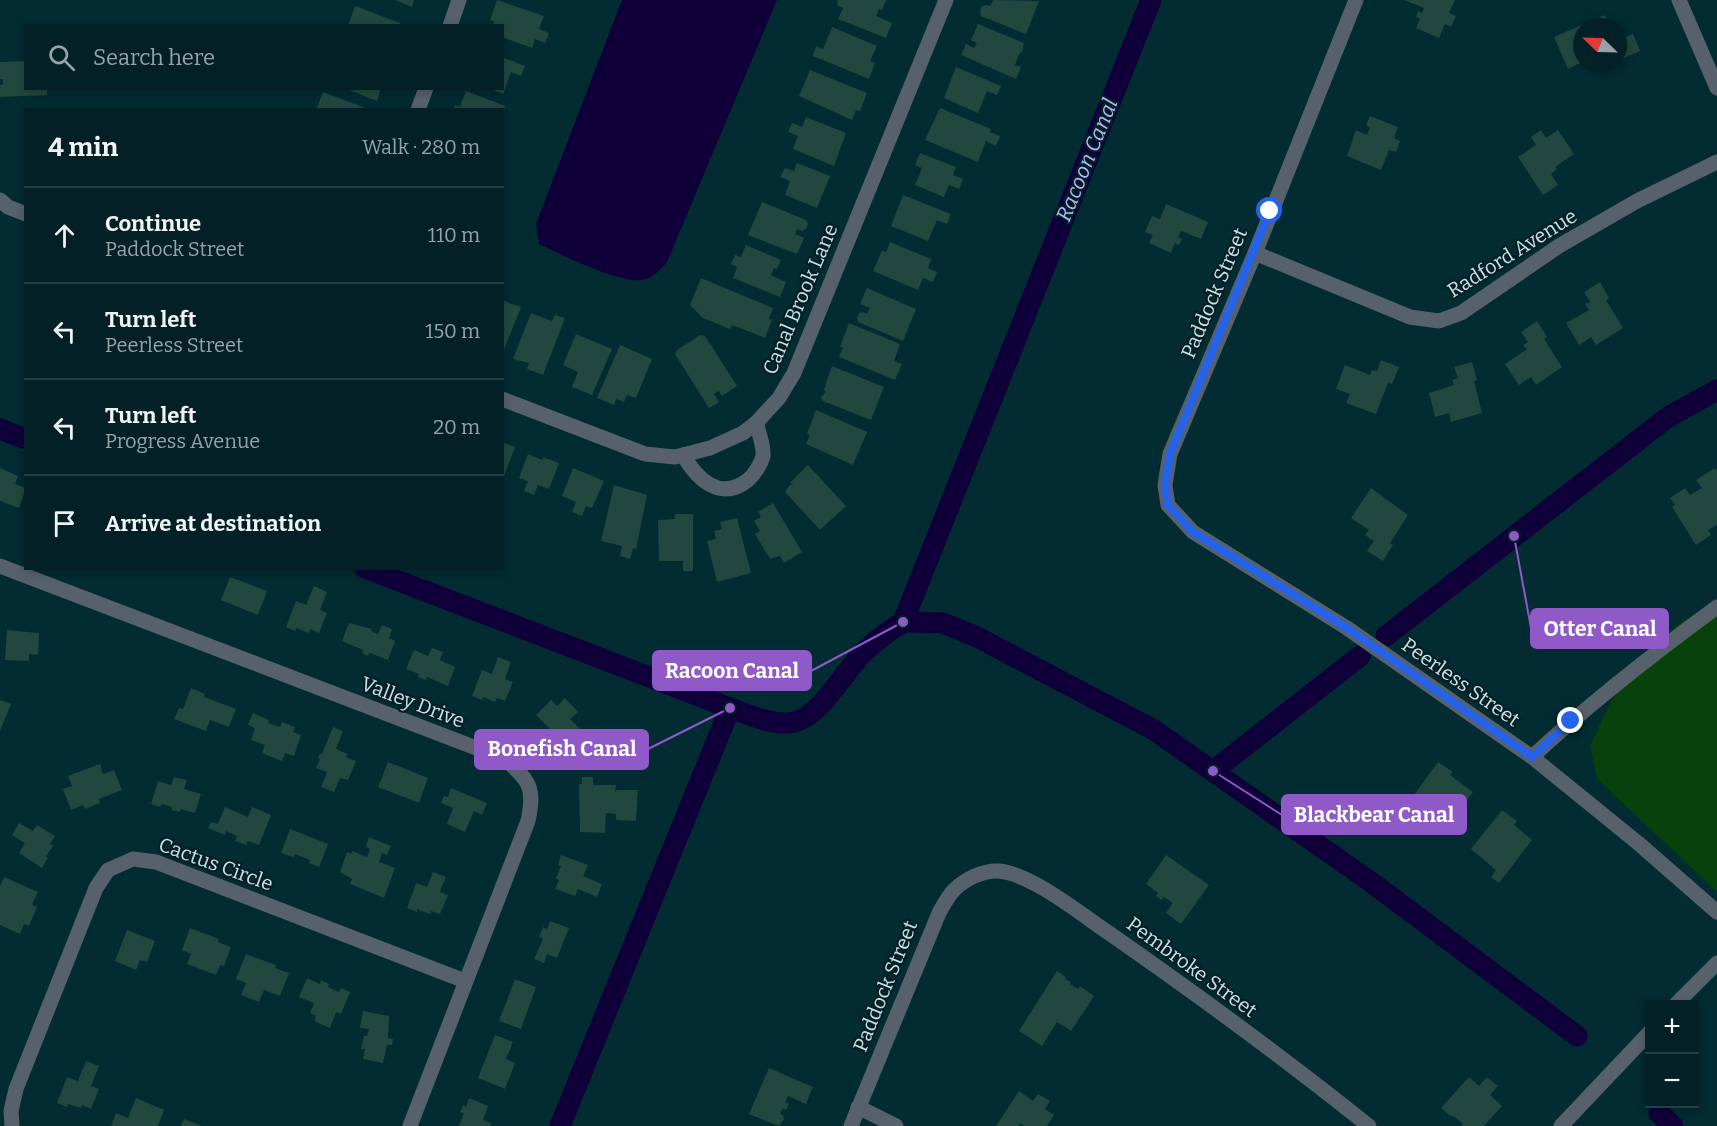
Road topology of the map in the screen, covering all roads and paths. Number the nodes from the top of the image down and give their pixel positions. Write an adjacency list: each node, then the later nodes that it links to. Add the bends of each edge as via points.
1 (459, 0): 5 (street)
2 (946, 0): 14 (street, Canal Brook Lane, via 794,373 779,398)
3 (1356, 0): 12 (street, Paddock Street)
4 (1679, 0): 6 (street)
5 (451, 24)
6 (1717, 88)
7 (425, 90): 8 (street)
8 (419, 108)
9 (1717, 162): 12 (street, Radford Avenue, via 1637,201 1559,246 1461,313 1439,321 1410,317)
10 (0, 200): 11 (street)
11 (24, 213)
12 (1255, 253): 16 (street, Paddock Street, via 1170,454 1165,485)
13 (504, 400): 15 (street, Canal Brook Lane, via 645,454 675,458)
14 (756, 423): 15 (street, Canal Brook Lane, via 710,448); 15 (street, via 762,456 752,476 733,488 709,485)
15 (683, 455)
16 (1168, 505): 19 (street, Peerless Street, via 1193,532 1347,628)
17 (0, 566): 23 (street, Valley Drive, via 506,759 526,778 532,800 528,821)
18 (1717, 607): 19 (street, via 1580,714)
19 (1532, 757): 21 (street, Peerless Street)
20 (976, 875): 26 (street, Paddock Street, via 953,890 939,913); 31 (street, Pembroke Street, via 999,871 1051,893 1179,982)
21 (1717, 912)
22 (1717, 963): 24 (street)
23 (465, 981): 27 (street, Cactus Circle, via 156,862 133,859 108,870 96,888 16,1089); 28 (street, Valley Drive)
24 (1681, 1000)
25 (1645, 1037): 32 (street)
26 (858, 1107): 29 (street, Paddock Street); 30 (street)
27 (12, 1126)
28 (410, 1126)
29 (851, 1126)
30 (896, 1126)
31 (1369, 1126)
32 (1561, 1126)

